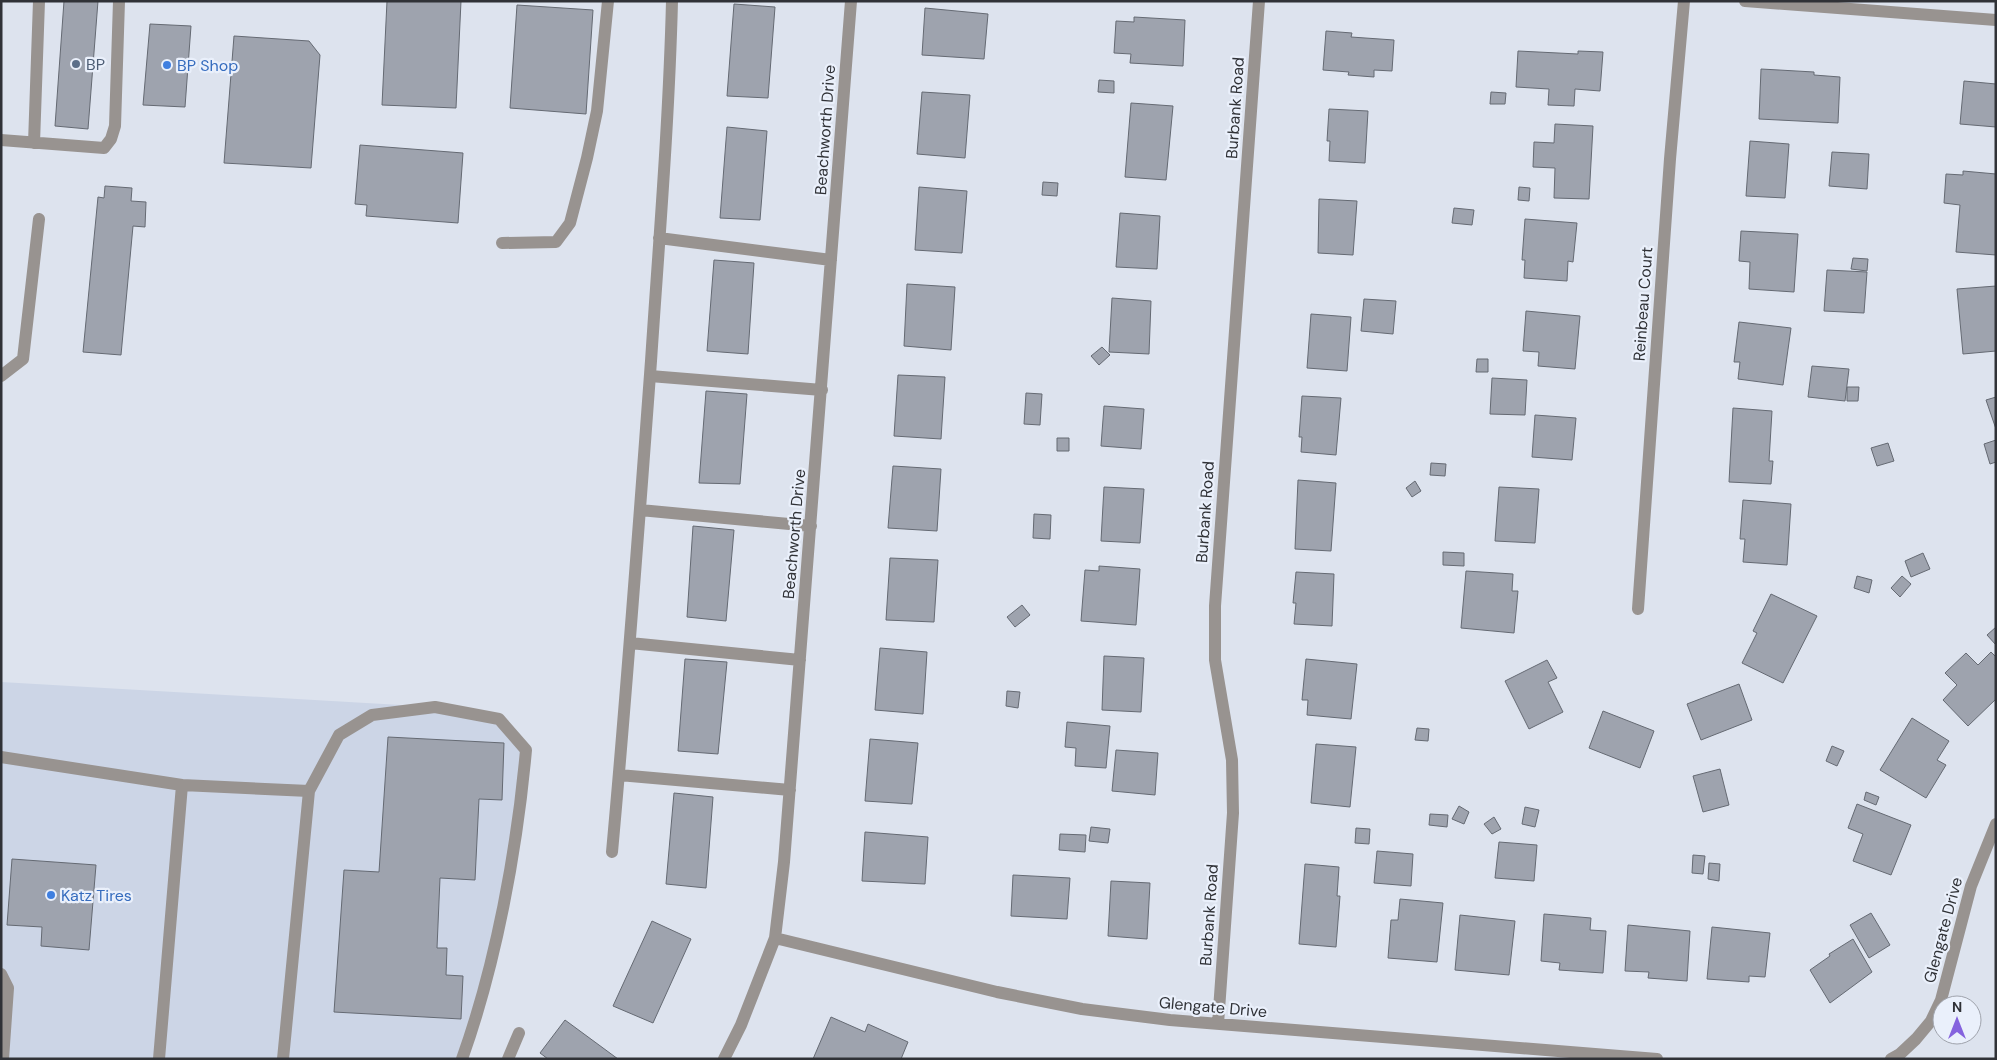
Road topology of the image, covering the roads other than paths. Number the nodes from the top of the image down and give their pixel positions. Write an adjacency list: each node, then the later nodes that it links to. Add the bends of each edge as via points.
1 (39, 1): 11 (street)
2 (119, 1): 11 (street, via 111,139 104,148)
3 (608, 1): 14 (street, via 597,111 570,223 556,242)
4 (672, 1): 13 (street, via 670,86)
5 (851, 1): 15 (street, Beachworth Drive)
6 (1259, 1): 33 (street, Burbank Road, via 1214,606 1215,660 1232,760 1233,813)
7 (1684, 1): 21 (street, Reinbeau Court)
8 (1744, 1): 9 (street)
9 (1996, 20)
10 (1, 140): 11 (street)
11 (34, 143)
12 (39, 219): 16 (street, via 23,359)
13 (659, 238): 15 (street); 17 (street)
14 (502, 243)
15 (831, 260): 18 (street, Beachworth Drive)
16 (1, 376)
17 (650, 376): 18 (street); 19 (street)
18 (822, 390): 20 (street, Beachworth Drive)
19 (640, 510): 20 (street); 22 (street)
20 (811, 526): 23 (street, Beachworth Drive)
21 (1638, 609)
22 (630, 643): 23 (street); 25 (street)
23 (800, 660): 27 (street, Beachworth Drive)
24 (1, 757): 26 (street)
25 (619, 775): 27 (street); 30 (street)
26 (182, 785): 28 (street); 36 (street)
27 (790, 790): 31 (street, Beachworth Drive)
28 (309, 791): 37 (street); 38 (street, via 339,735 372,714 435,707 499,719 526,750 522,794 501,914 476,1021)
29 (1996, 824): 42 (street, Glengate Drive, via 1971,886 1940,1000 1931,1021 1916,1039)
30 (612, 852)
31 (775, 938): 33 (street, Glengate Drive, via 997,992 1082,1009); 40 (street, Beachworth Drive, via 742,1026)
32 (1, 974): 35 (street, via 8,988)
33 (1218, 1024): 41 (street, Glengate Drive)
34 (518, 1033): 39 (street)
35 (3, 1059)
36 (159, 1059)
37 (283, 1059)
38 (462, 1059)
39 (508, 1059)
40 (724, 1059)
41 (1657, 1059)
42 (1891, 1059)

